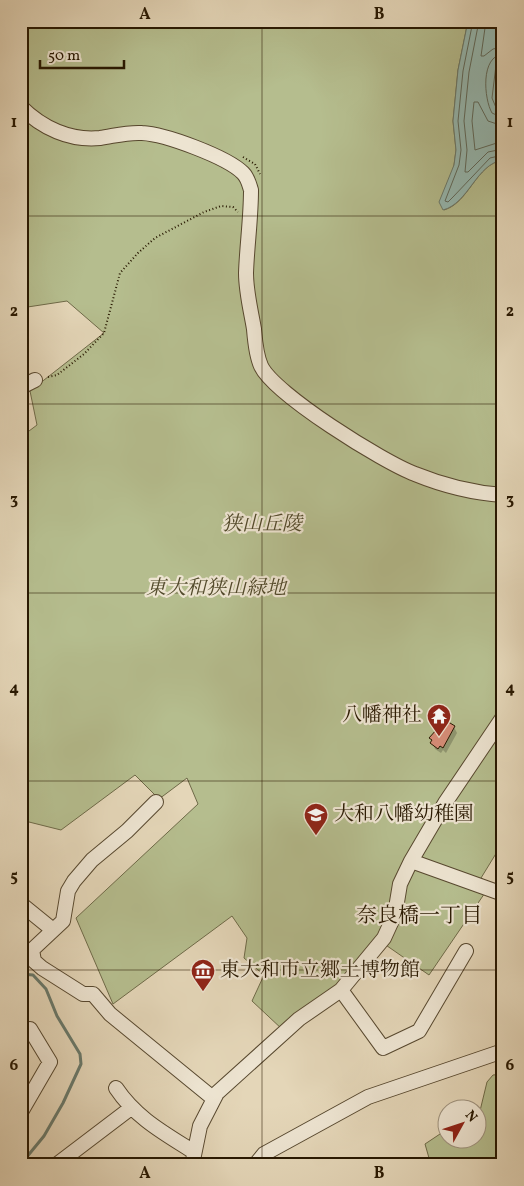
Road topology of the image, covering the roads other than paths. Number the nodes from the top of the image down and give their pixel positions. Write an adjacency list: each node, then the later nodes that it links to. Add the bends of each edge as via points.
1 (21, 107): 4 (street, via 56,132 99,138 130,133 156,134 228,163 242,172 248,178 251,190 246,274 256,347 267,377 334,427 404,469 448,485)
2 (35, 380): 3 (street)
3 (21, 387)
4 (503, 495)
5 (503, 717): 7 (street, via 445,803)
6 (156, 802): 10 (street, via 92,860 74,881 68,891 64,921)
7 (411, 861): 8 (street); 12 (street, via 400,884 395,914 384,938)
8 (503, 894)
9 (21, 904): 10 (street)
10 (53, 930): 16 (street, via 32,950 34,962 83,994 93,994 110,1014)
11 (466, 951): 12 (street, via 419,1031 383,1048)
12 (341, 990): 16 (street, via 299,1019)
13 (21, 1038): 18 (street, via 30,1029 50,1062)
14 (503, 1051): 21 (street, via 368,1097 264,1154)
15 (116, 1088): 17 (street)
16 (214, 1099): 19 (street, via 200,1126)
17 (130, 1108): 19 (street); 20 (street)
18 (21, 1112)
19 (193, 1158)
20 (56, 1165)
21 (255, 1165)

